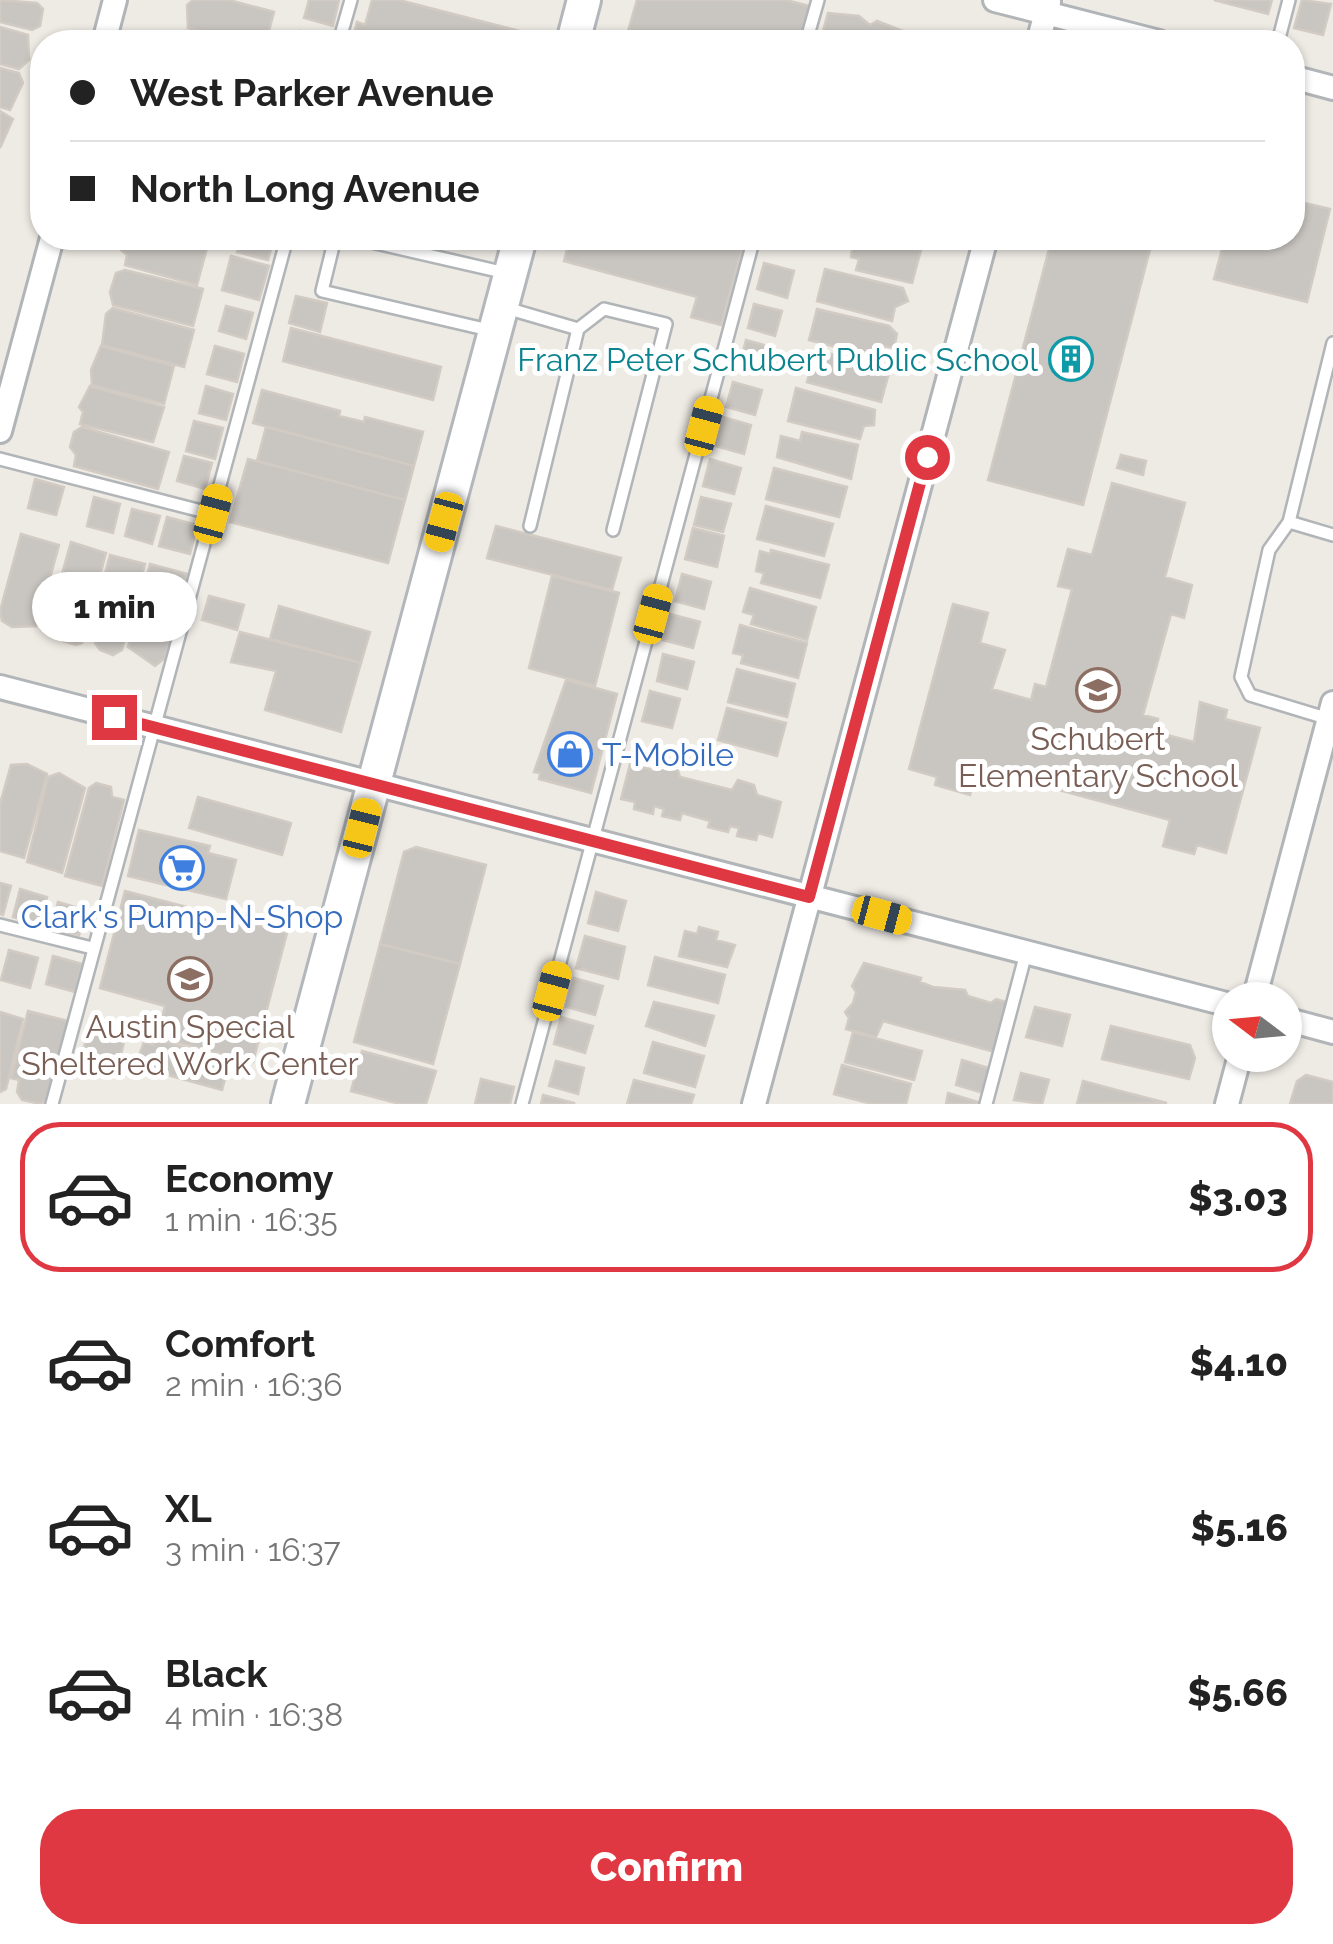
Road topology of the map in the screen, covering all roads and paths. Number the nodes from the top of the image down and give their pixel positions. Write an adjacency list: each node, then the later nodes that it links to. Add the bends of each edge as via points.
1 (115, 0): 8 (street)
2 (350, 0): 9 (lane)
3 (584, 0): 10 (main road)
4 (818, 0): 11 (lane)
5 (995, 0): 7 (street)
6 (1289, 0): 13 (lane)
7 (1048, 6): 12 (street)
8 (107, 30)
9 (342, 30)
10 (576, 30)
11 (809, 30)
12 (1122, 30)
13 (1281, 30)
14 (1305, 80): 15 (street)
15 (1333, 88)
16 (49, 250): 27 (street)
17 (284, 250): 29 (lane)
18 (331, 250): 24 (lane, via 322,291)
19 (406, 250): 23 (lane)
20 (517, 250): 23 (main road)
21 (751, 250): 38 (lane)
22 (983, 250): 39 (street)
23 (510, 274): 24 (main road)
24 (498, 319): 25 (lane); 37 (main road)
25 (578, 329): 31 (lane); 32 (lane, via 604,310 666,324)
26 (1333, 343): 30 (lane)
27 (0, 431)
28 (0, 459): 29 (lane)
29 (213, 514): 36 (lane)
30 (1288, 522): 33 (lane); 35 (lane, via 1269,550 1240,677 1259,700)
31 (530, 526)
32 (612, 530)
33 (1333, 535)
34 (0, 687): 36 (street)
35 (1331, 711): 43 (street)
36 (152, 727): 37 (street); 41 (lane)
37 (374, 784): 38 (street); 49 (main road)
38 (592, 840): 39 (street); 50 (lane)
39 (809, 897): 42 (street); 51 (street)
40 (0, 924): 41 (lane)
41 (92, 948): 48 (lane)
42 (1026, 952): 44 (street); 52 (lane)
43 (1259, 982)
44 (1212, 1000)
45 (1302, 1024): 46 (street)
46 (1333, 1032)
47 (1235, 1072): 53 (street)
48 (52, 1104)
49 (288, 1104)
50 (522, 1104)
51 (754, 1104)
52 (986, 1104)
53 (1227, 1104)

